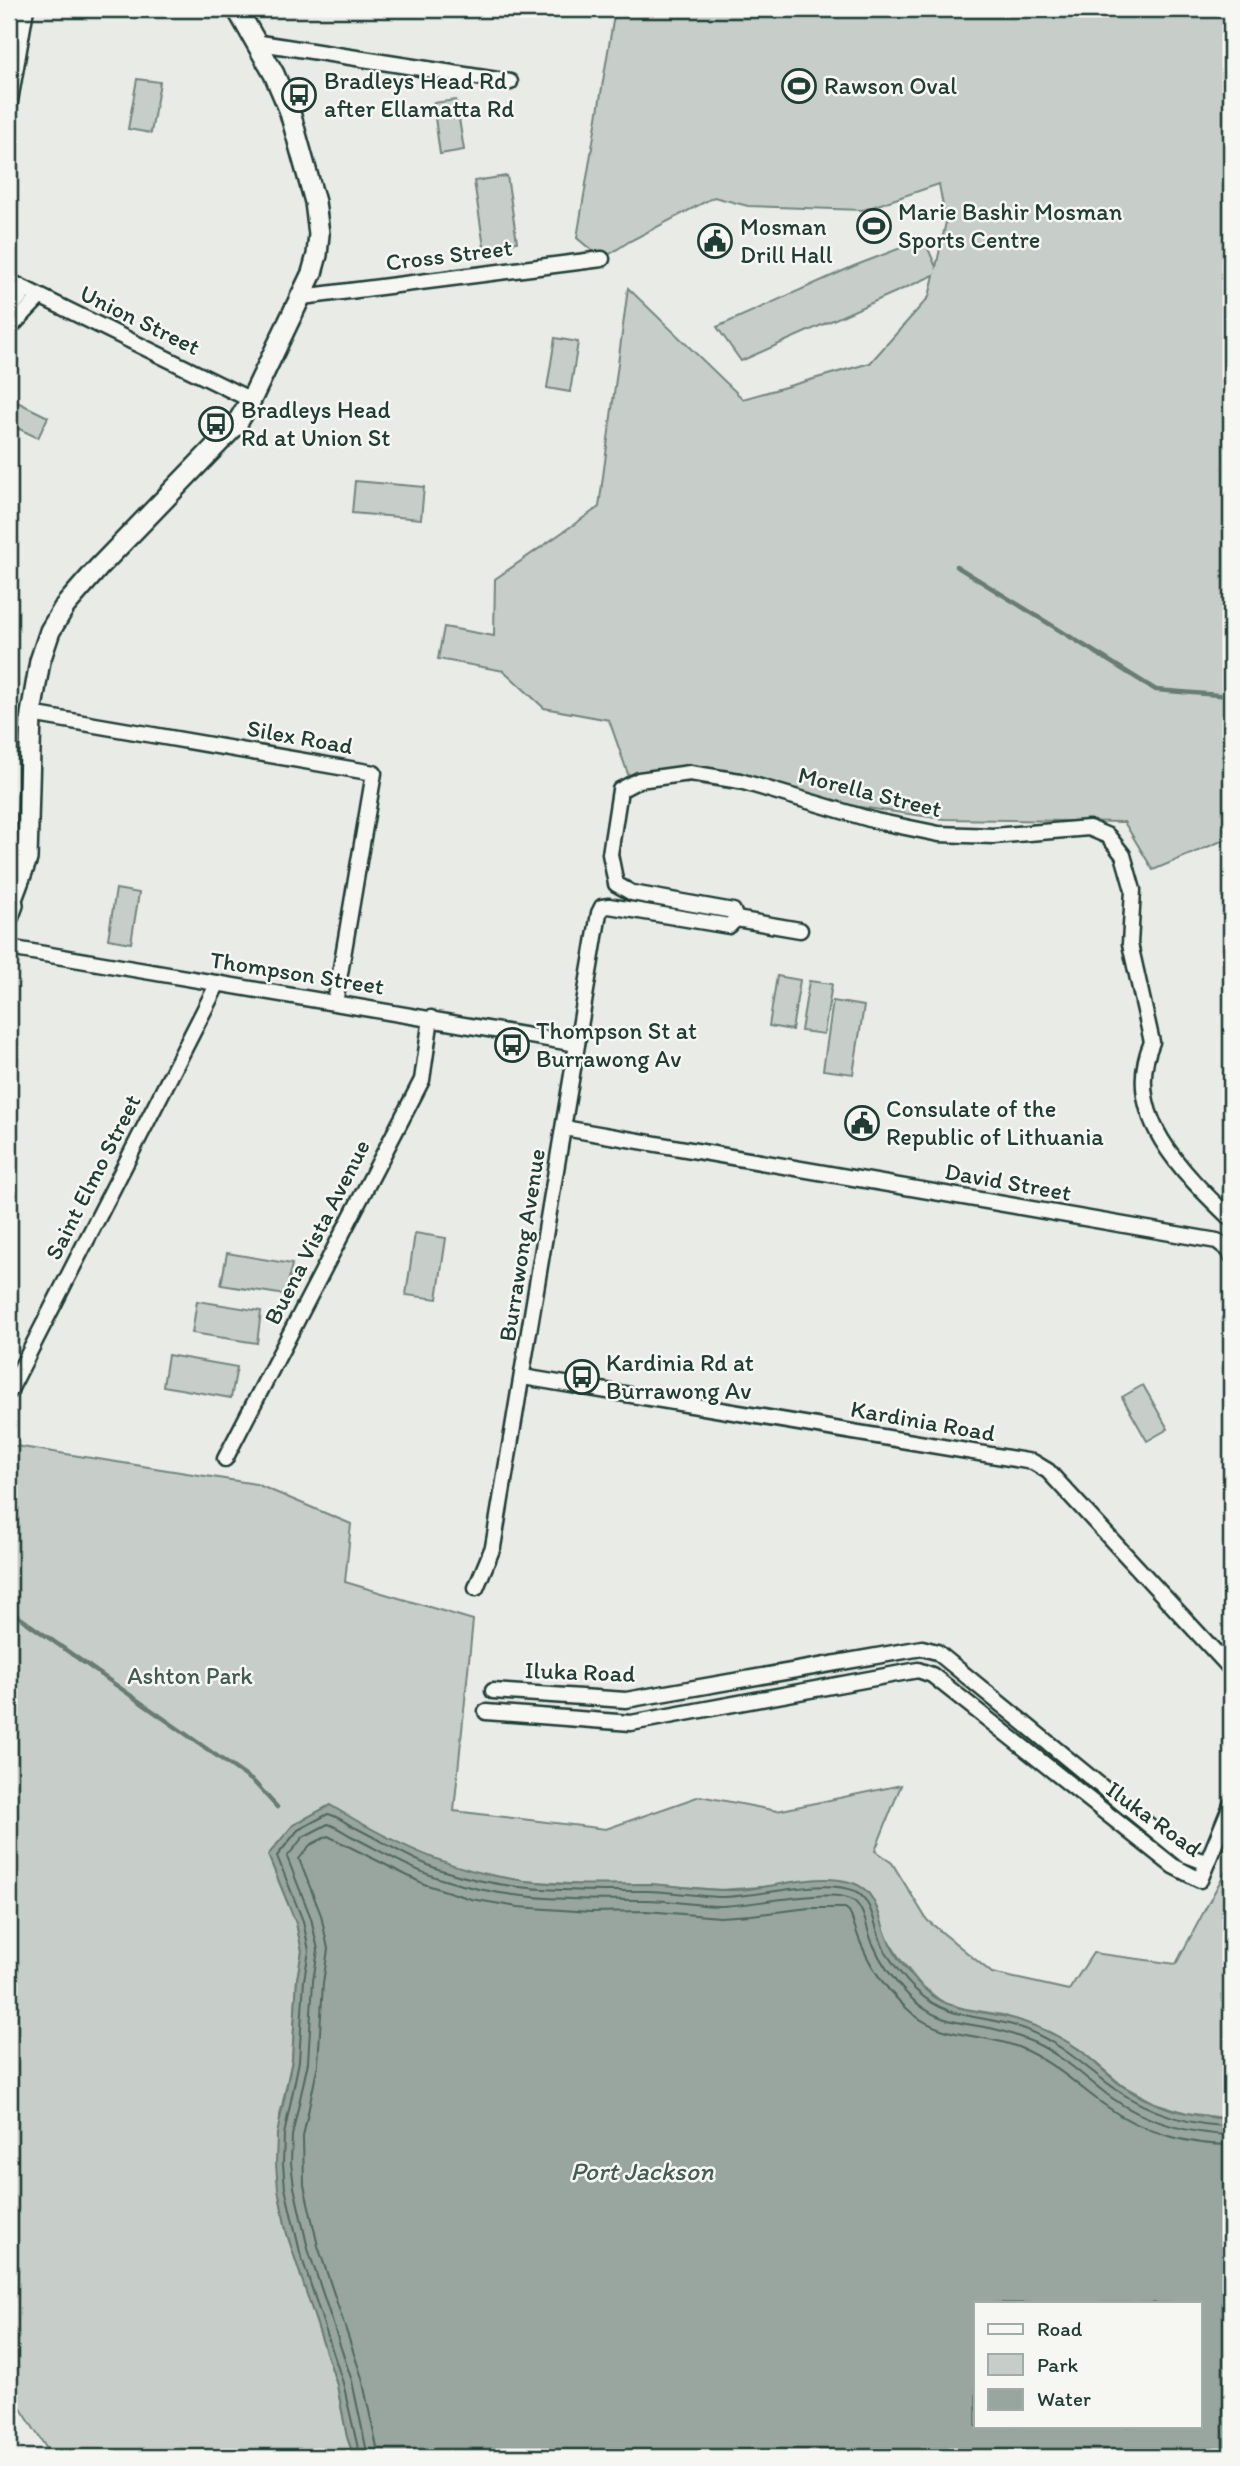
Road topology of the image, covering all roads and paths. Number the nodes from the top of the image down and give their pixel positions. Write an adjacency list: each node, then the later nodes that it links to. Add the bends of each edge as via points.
1 (26, 9): 5 (street)
2 (237, 9): 3 (main road)
3 (254, 42): 4 (street); 9 (main road, via 289,109 318,213 317,255)
4 (510, 82)
5 (9, 107)
6 (602, 259): 9 (street, Cross Street)
7 (9, 281): 8 (street, Union Street)
8 (34, 294): 10 (street); 11 (street); 12 (street, Union Street)
9 (302, 296): 12 (main road)
10 (9, 309)
11 (9, 329)
12 (251, 400): 13 (main road, via 224,438 65,606 40,661)
13 (31, 714): 14 (main road, via 27,859); 19 (street, Silex Road, via 374,773)
14 (10, 905)
15 (736, 919): 16 (street); 21 (street, Burrawong Avenue, via 729,926 602,907); 23 (street, Morella Street, via 733,911 632,893 616,884 610,854 620,790 639,780 690,773 740,781 939,834 993,836 1088,828 1108,836 1124,855 1133,890 1130,944 1152,1042 1146,1056 1143,1094 1161,1139 1194,1184)
16 (800, 930)
17 (9, 948): 18 (street, Thompson Street)
18 (218, 984): 19 (street, Thompson Street); 26 (street, Saint Elmo Street)
19 (335, 1003): 20 (street, Thompson Street)
20 (431, 1018): 21 (street, Thompson Street); 27 (street, Buena Vista Avenue, via 422,1080)
21 (577, 1044): 22 (street, Burrawong Avenue)
22 (564, 1128): 24 (street, David Street, via 1217,1241); 25 (street, Burrawong Avenue)
23 (1231, 1219)
24 (1231, 1255)
25 (523, 1377): 28 (street, Burrawong Avenue, via 494,1547); 29 (street, Kardinia Road, via 1033,1462 1048,1471)
26 (9, 1392)
27 (225, 1459)
28 (476, 1588)
29 (1231, 1669)
30 (493, 1691): 33 (street, Iluka Road, via 626,1700 922,1648 937,1652 1184,1854)
31 (486, 1712): 33 (street, Iluka Road, via 631,1723 918,1670 932,1675 1173,1866 1200,1880)
32 (1231, 1805): 33 (street)
33 (1207, 1863)

